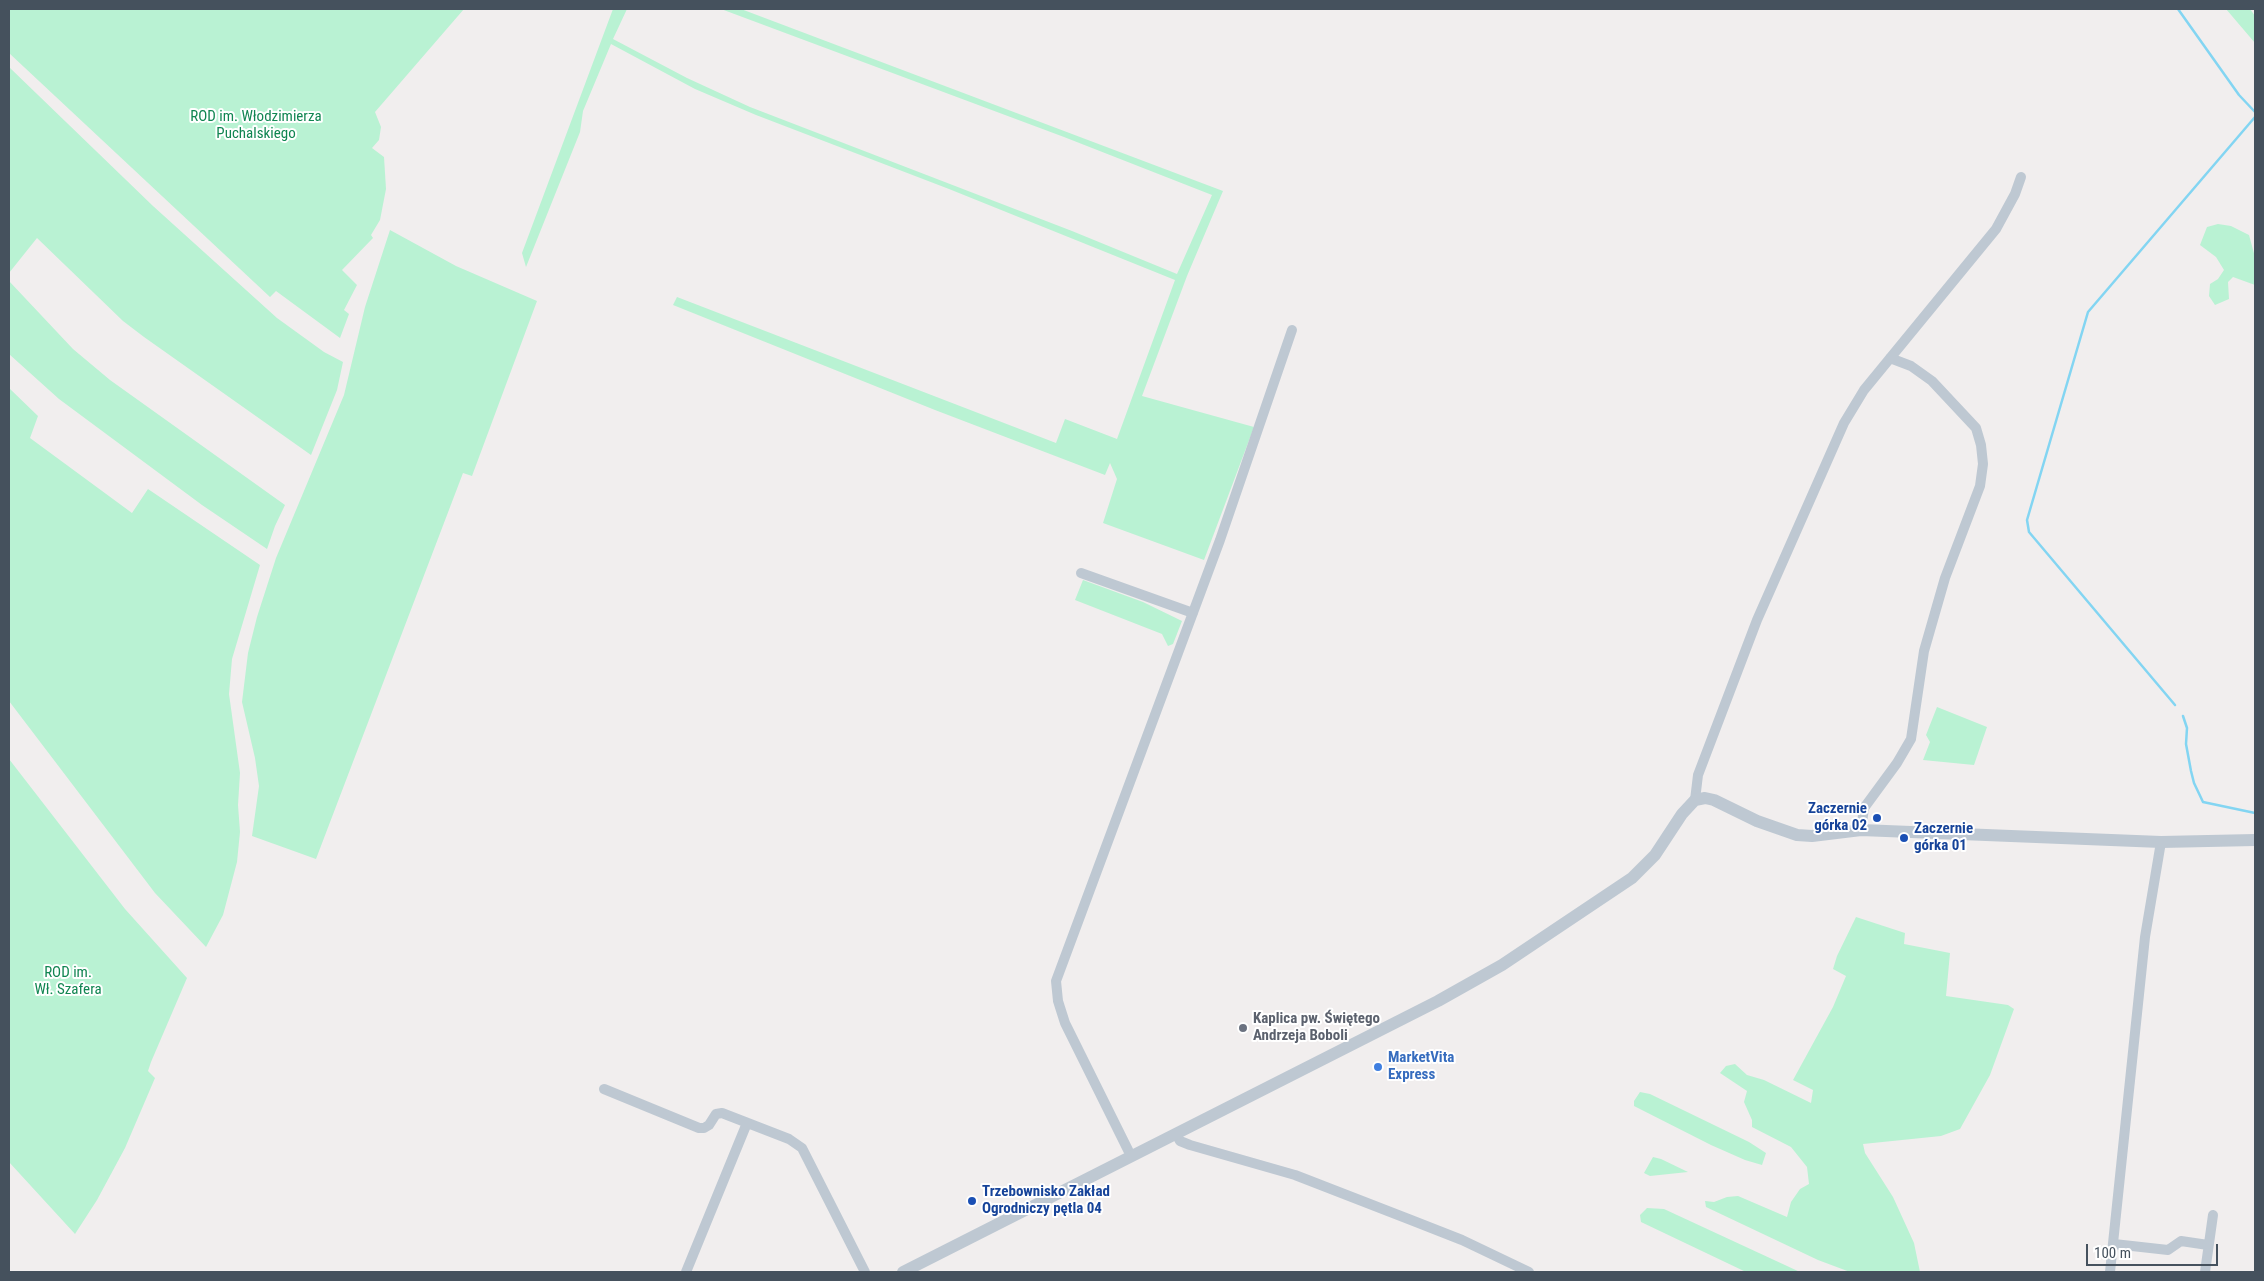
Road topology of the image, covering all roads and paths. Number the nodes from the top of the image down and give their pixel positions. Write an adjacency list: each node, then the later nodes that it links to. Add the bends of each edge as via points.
1 (2021, 177): 3 (street, via 1996,229)
2 (1292, 330): 5 (street)
3 (1890, 358): 6 (street, via 1864,390 1844,423 1800,522 1757,620 1701,766); 7 (street, via 1911,366 1932,381 1976,428 1982,445 1983,464 1980,486 1945,578 1924,651 1910,739 1888,777 1864,808)
4 (1081, 573): 5 (street)
5 (1193, 613): 13 (street, via 1056,981 1065,1022)
6 (1695, 800): 7 (street, via 1714,800 1757,821 1797,835); 12 (street, via 1655,855 1632,878 1502,965)
7 (1862, 830): 9 (street)
8 (2255, 840): 9 (street)
9 (2161, 842): 15 (street, via 2145,936)
10 (604, 1089): 11 (street, via 698,1128 709,1126 716,1114 722,1113)
11 (747, 1123): 17 (street); 18 (street, via 789,1138 802,1148)
12 (1176, 1134): 13 (street); 20 (street, via 1180,1141 1190,1145 1295,1175 1404,1217)
13 (1130, 1156): 19 (street)
14 (2213, 1215): 16 (street)
15 (2114, 1244): 16 (street, via 2168,1250 2181,1241); 21 (street)
16 (2208, 1245): 22 (street)
17 (686, 1272)
18 (865, 1272)
19 (903, 1272)
20 (1529, 1272)
21 (2110, 1272)
22 (2205, 1272)

